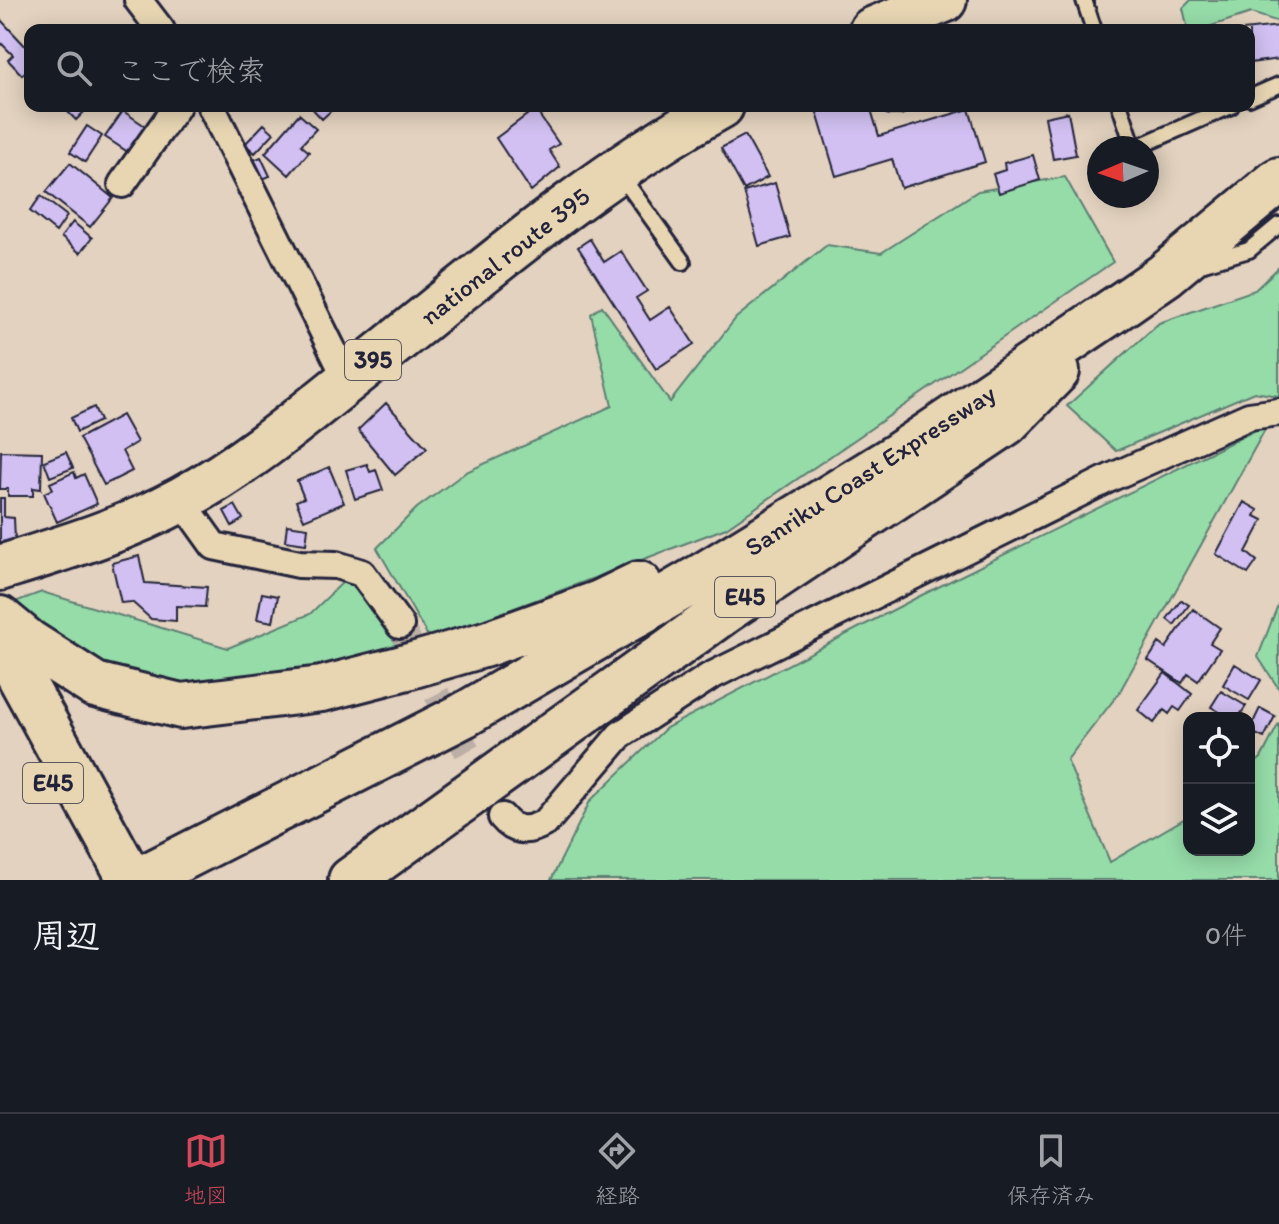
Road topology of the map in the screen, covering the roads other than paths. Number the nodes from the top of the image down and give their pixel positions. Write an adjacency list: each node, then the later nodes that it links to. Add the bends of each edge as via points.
1 (138, 0): 4 (street)
2 (944, 0): 5 (highway)
3 (1084, 0): 6 (lane)
4 (156, 24)
5 (886, 24)
6 (1092, 24)
7 (1279, 85): 8 (lane)
8 (1255, 95)
9 (173, 112): 18 (street)
10 (214, 112): 23 (street)
11 (710, 112): 16 (highway, national route 395 / 395)
12 (1122, 112): 14 (lane)
13 (1217, 112): 15 (lane)
14 (1130, 136)
15 (1159, 137)
16 (617, 170): 20 (lane); 23 (highway, national route 395 / 395)
17 (1279, 180): 21 (highway, Sanriku Coast Expressway / E45)
18 (122, 184)
19 (1279, 225): 21 (lane, via 1249,250)
20 (683, 262)
21 (1165, 275): 22 (highway, Sanriku Coast Expressway / E45)
22 (1126, 302): 26 (highway, Sanriku Coast Expressway / E45, via 897,456); 35 (highway, E45, via 1006,423 726,610)
23 (348, 381): 25 (highway, national route 395 / 395, via 280,437)
24 (1279, 412): 32 (street, via 1249,416 1112,477 709,677 620,735 546,822 520,830)
25 (181, 500): 27 (highway, national route 395 / 395, via 75,545); 29 (street, via 214,546 362,573)
26 (762, 539): 28 (highway, E45, via 677,565 600,603 486,644 322,689 243,701 181,706 95,685); 33 (highway, Sanriku Coast Expressway / E45, via 464,715)
27 (0, 568)
28 (0, 619)
29 (400, 625)
30 (0, 640): 33 (highway)
31 (0, 686): 34 (highway, E45)
32 (502, 817)
33 (143, 877)
34 (106, 880)
35 (351, 880)

